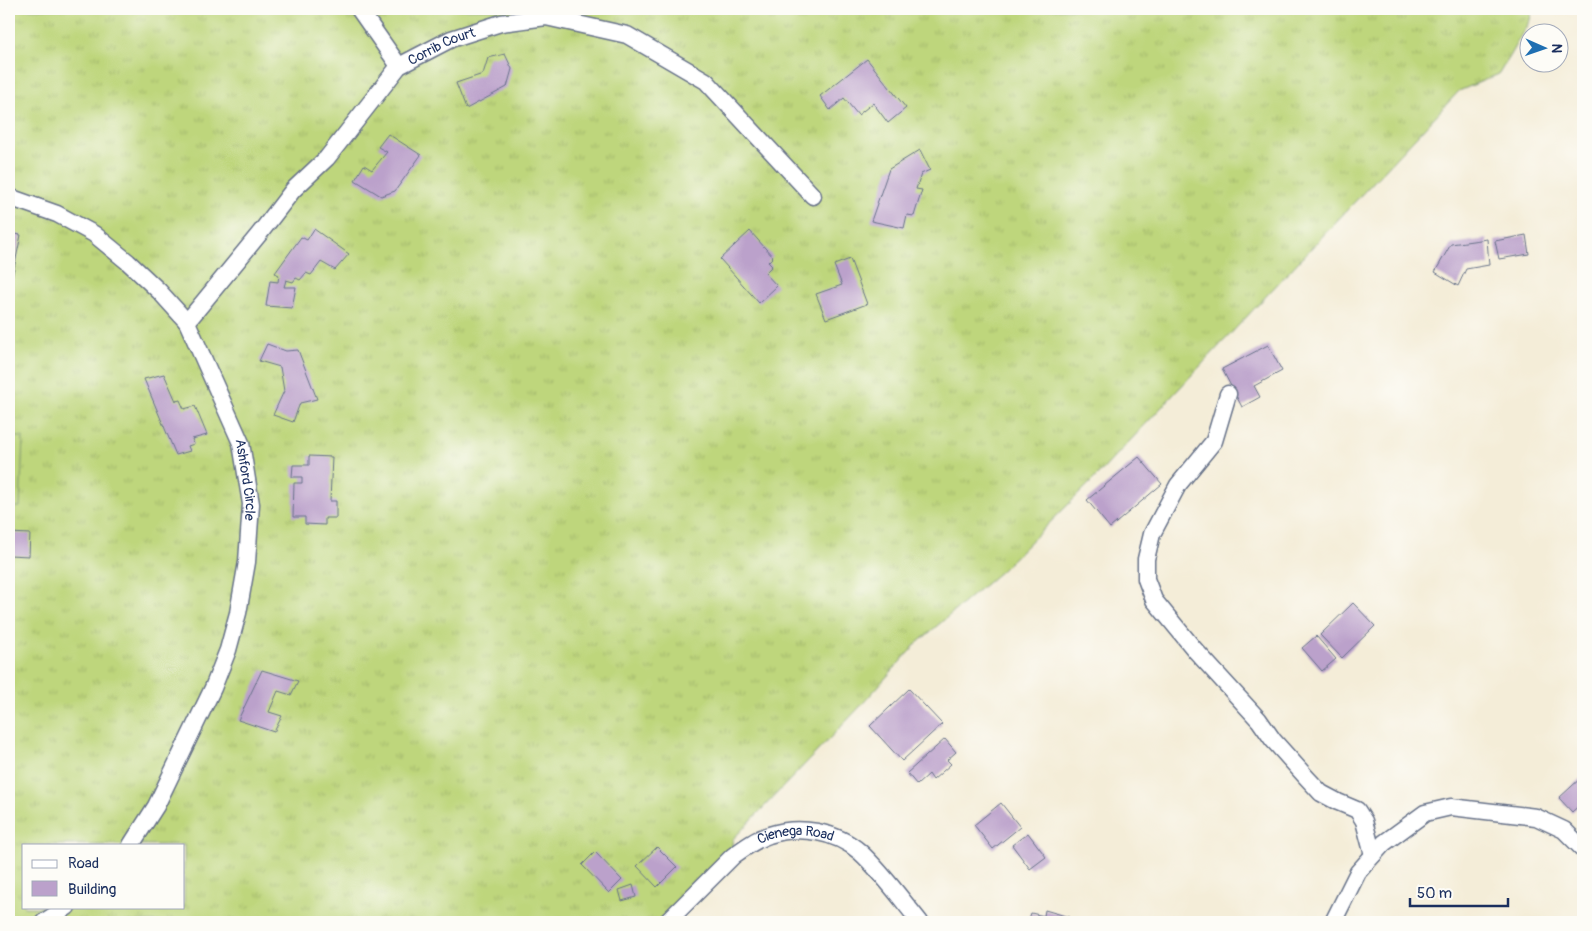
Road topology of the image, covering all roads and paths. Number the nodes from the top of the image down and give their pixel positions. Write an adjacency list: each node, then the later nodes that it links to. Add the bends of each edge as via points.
1 (358, 9): 2 (street)
2 (399, 66): 3 (street, Corrib Court, via 451,39 510,21 546,17 627,34 706,81); 5 (street, Corrib Court, via 327,158 293,190)
3 (813, 196)
4 (9, 197): 5 (street, Ashford Circle, via 57,214 94,234 159,291)
5 (187, 322): 7 (street, Ashford Circle, via 241,443 251,504 247,562 238,613 214,688 156,806)
6 (1228, 394): 9 (street, via 1214,441 1178,485 1152,534 1146,560 1146,580 1154,600 1307,778 1321,792 1357,810 1364,821)
7 (133, 844)
8 (1583, 849): 9 (street, via 1564,830 1536,817 1451,807 1425,814 1384,843)
9 (1373, 855): 14 (street, via 1358,872)
10 (65, 908): 11 (street)
11 (44, 922)
12 (667, 922): 13 (street, Cienega Road, via 744,848 770,834 802,830 842,839 859,851)
13 (920, 922)
14 (1333, 922)

